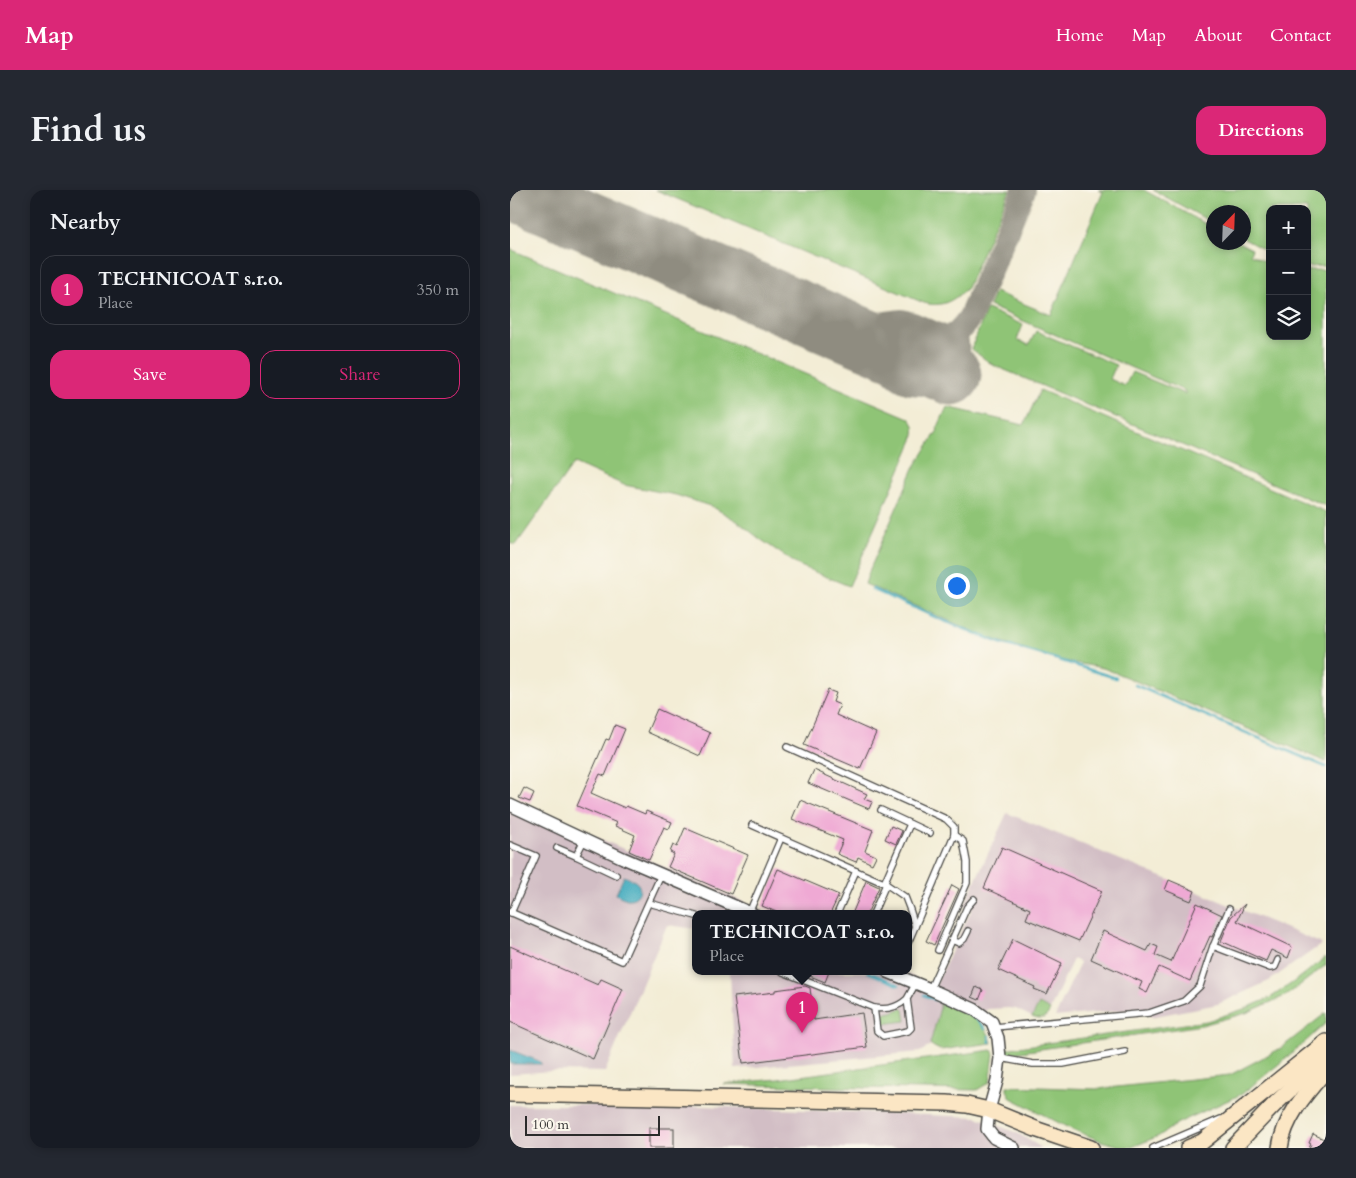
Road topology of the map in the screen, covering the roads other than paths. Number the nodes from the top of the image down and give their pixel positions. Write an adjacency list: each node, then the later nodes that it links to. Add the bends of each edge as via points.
1 (787, 748): 7 (lane, via 946,819 954,827)
2 (510, 805): 9 (street)
3 (881, 810): 4 (lane)
4 (910, 824): 6 (lane); 16 (lane)
5 (752, 825): 8 (lane)
6 (930, 833)
7 (954, 835): 28 (lane, via 963,842 968,883); 29 (lane)
8 (781, 838): 13 (lane); 21 (lane)
9 (584, 840): 12 (lane); 15 (street)
10 (510, 845): 25 (lane, via 536,856)
11 (557, 848): 12 (lane)
12 (576, 856): 14 (lane)
13 (856, 870): 16 (lane); 22 (lane)
14 (616, 875)
15 (661, 875): 18 (lane); 20 (street)
16 (886, 884): 23 (lane); 24 (lane, via 905,897)
17 (974, 899): 30 (lane)
18 (649, 903): 25 (lane, via 622,961); 26 (lane)
19 (1229, 909): 34 (lane)
20 (744, 910)
21 (752, 910)
22 (839, 910)
23 (875, 910)
24 (910, 910)
25 (511, 912)
26 (692, 915)
27 (912, 915): 29 (lane)
28 (949, 925): 30 (lane); 35 (lane)
29 (916, 926): 32 (lane)
30 (957, 929): 33 (lane)
31 (968, 931): 33 (lane, via 959,943)
32 (912, 934)
33 (952, 940): 40 (lane)
34 (1213, 946): 36 (lane, via 1270,968); 43 (lane, via 1200,986 1184,1001 1149,1013)
35 (938, 950)
36 (1278, 960)
37 (790, 975): 42 (lane)
38 (898, 975): 39 (street)
39 (916, 983): 40 (street); 41 (lane)
40 (930, 989): 43 (street, via 974,1009)
41 (907, 999): 42 (lane, via 891,1008); 42 (lane, via 911,1028 908,1031 883,1036 877,1031)
42 (874, 1008)
43 (995, 1027): 47 (street)
44 (1326, 1042): 51 (main road)
45 (1124, 1052): 47 (lane, via 1063,1064 1033,1064)
46 (1326, 1055): 58 (main road)
47 (1000, 1058): 50 (street)
48 (1326, 1070): 59 (main road, via 1287,1122)
49 (510, 1094): 50 (main road, via 947,1103)
50 (989, 1110): 52 (main road); 53 (street, via 987,1128 994,1138)
51 (1237, 1112): 56 (lane); 57 (main road, via 1202,1142)
52 (1038, 1130): 54 (main road); 55 (main road)
53 (1014, 1148)
54 (1063, 1148)
55 (1090, 1148)
56 (1153, 1148)
57 (1188, 1148)
58 (1232, 1148)
59 (1280, 1148)

